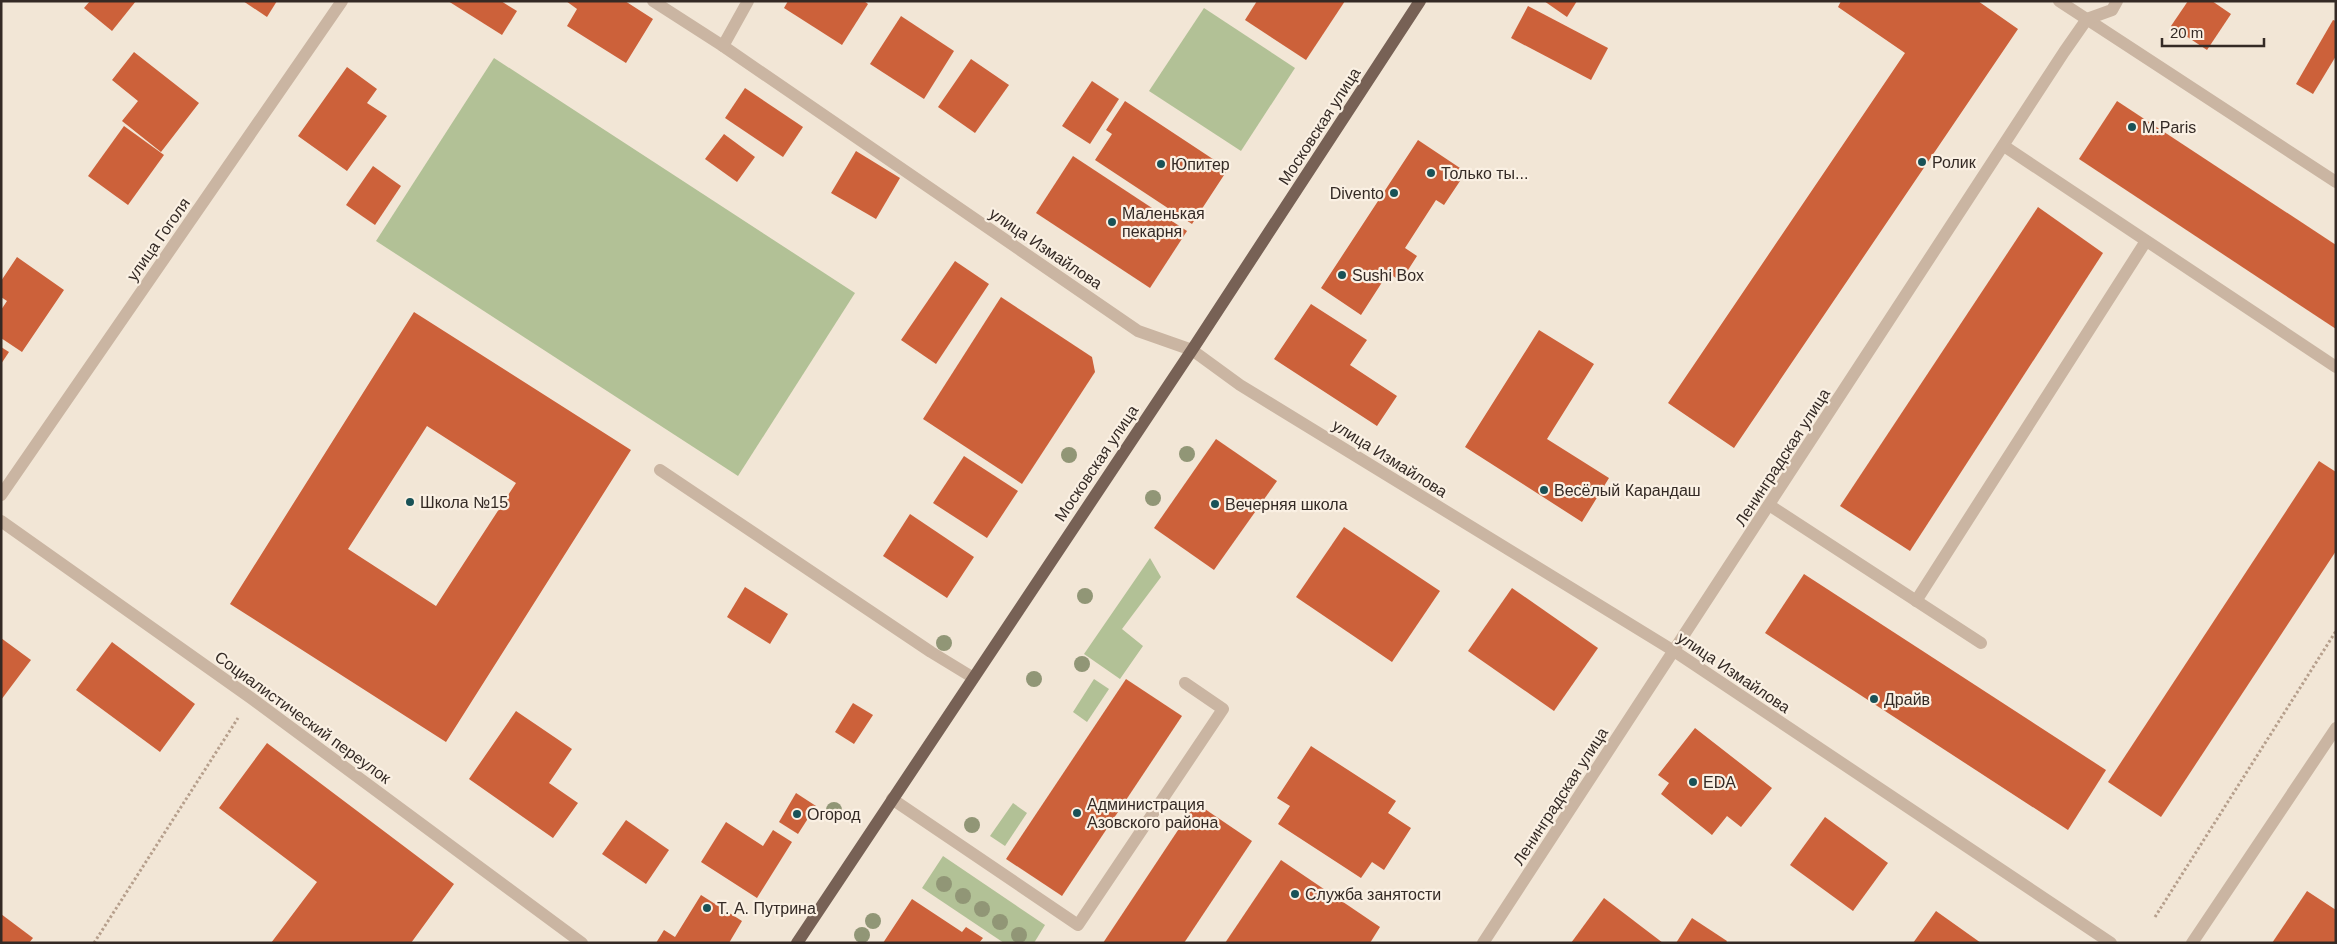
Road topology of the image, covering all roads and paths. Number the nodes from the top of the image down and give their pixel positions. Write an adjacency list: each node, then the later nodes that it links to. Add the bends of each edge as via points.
1 (342, 1): 15 (street, улица Гоголя)
2 (653, 1): 8 (street, улица Измайлова)
3 (748, 1): 8 (street)
4 (1420, 1): 12 (main road, Московская улица)
5 (2059, 1): 7 (street)
6 (2118, 1): 7 (street, via 2112,10)
7 (2087, 19): 9 (street, Ленинградская улица); 10 (street)
8 (723, 46): 12 (street, улица Измайлова, via 1138,331)
9 (2004, 146): 11 (street); 16 (street, Ленинградская улица)
10 (2336, 182)
11 (2146, 241): 13 (street); 18 (street)
12 (1192, 350): 21 (street, улица Измайлова, via 1240,385); 22 (main road, Московская улица)
13 (2336, 367)
14 (660, 470): 22 (street)
15 (1, 495)
16 (1770, 506): 18 (street); 21 (street, Ленинградская улица)
17 (1, 520): 24 (street, Социалистический переулок)
18 (1916, 601): 20 (street)
19 (2336, 631): 27 (path)
20 (1980, 643)
21 (1674, 651): 31 (street, Ленинградская улица); 32 (street, улица Измайлова)
22 (972, 677): 26 (main road, Московская улица)
23 (1184, 683): 26 (street, via 1223,708 1078,925)
24 (251, 698): 28 (path); 29 (street, Социалистический переулок)
25 (2336, 728): 33 (street)
26 (892, 799): 30 (main road, Московская улица)
27 (2155, 917)
28 (94, 943)
29 (582, 943)
30 (797, 943)
31 (1483, 943)
32 (2111, 943)
33 (2192, 943)

